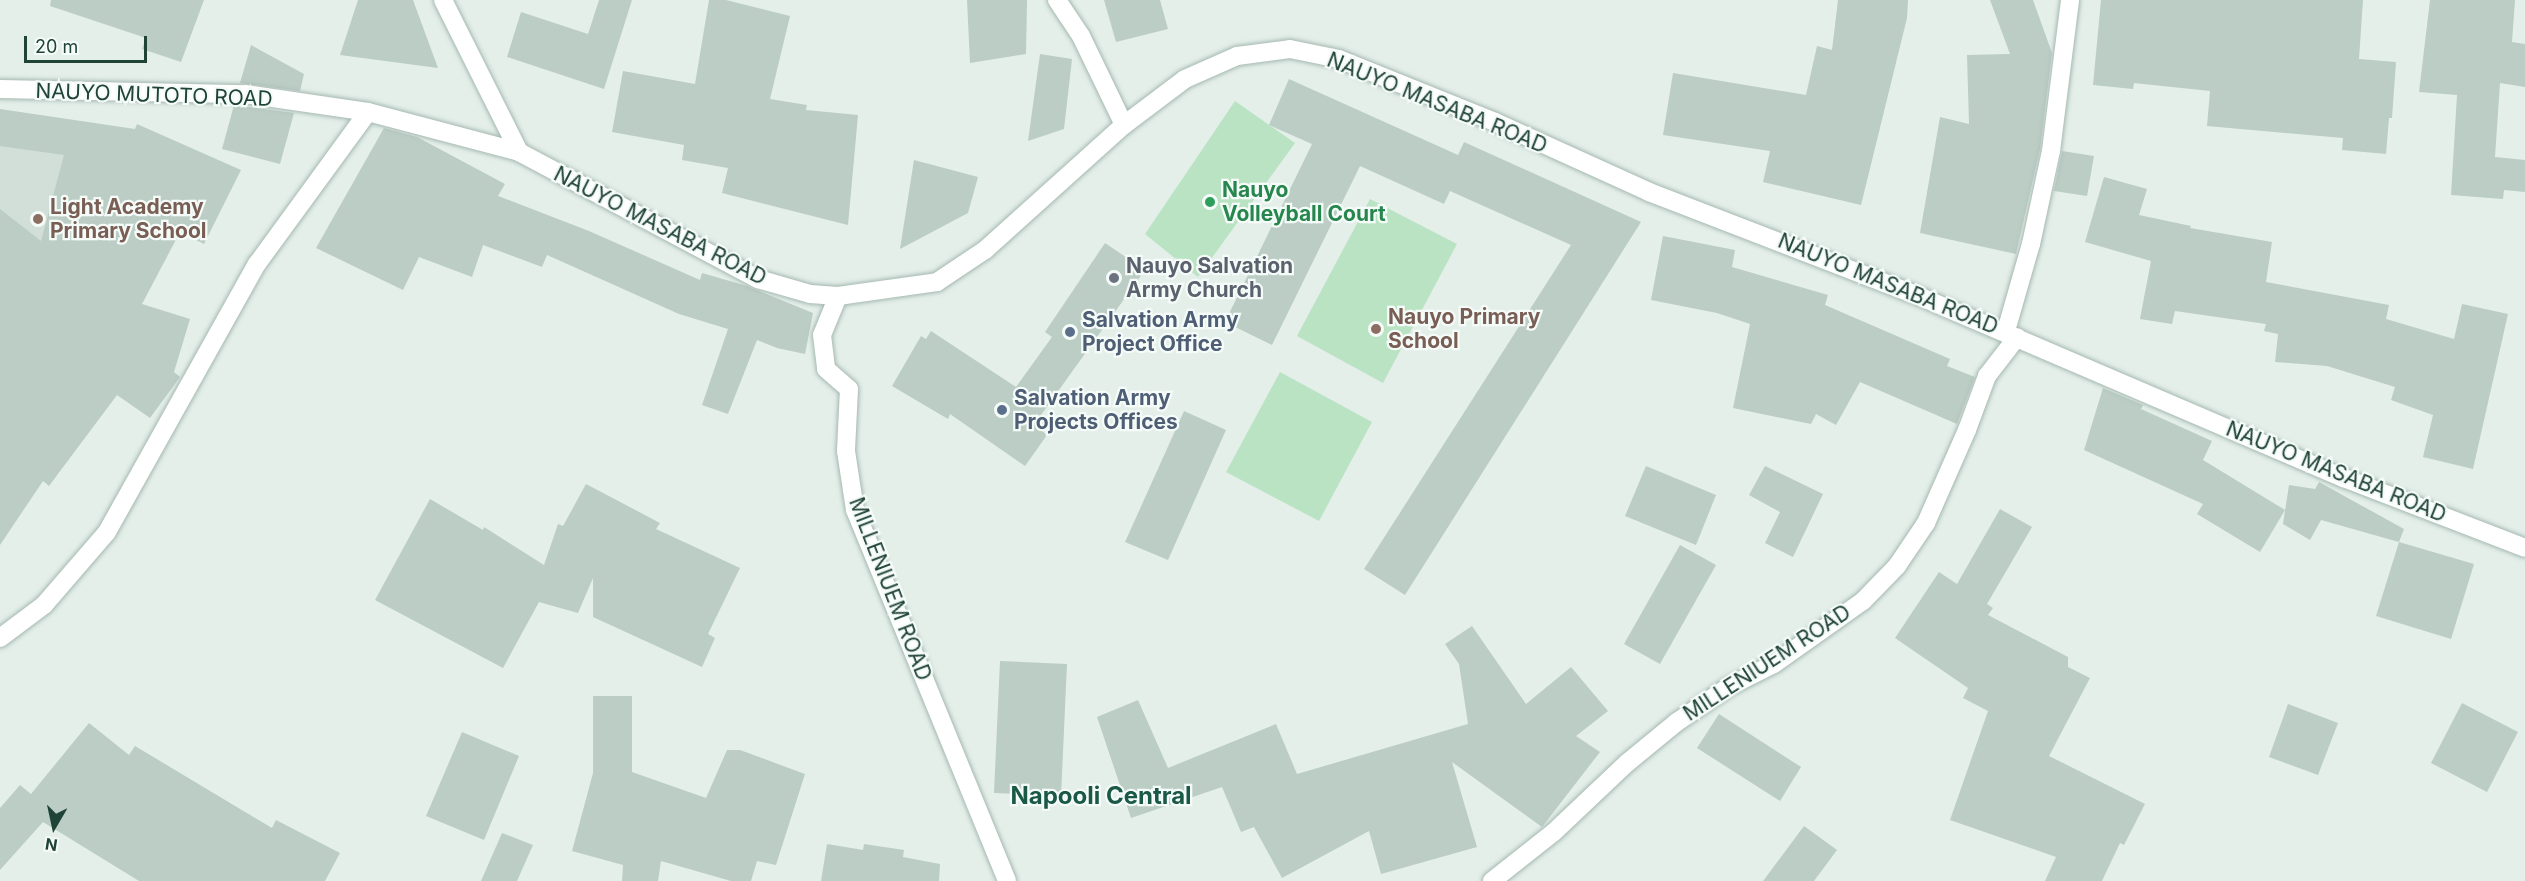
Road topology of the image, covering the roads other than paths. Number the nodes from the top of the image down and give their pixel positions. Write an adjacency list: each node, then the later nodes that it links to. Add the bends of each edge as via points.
1 (443, 0): 7 (street)
2 (1057, 0): 6 (street, via 1081,36)
3 (2070, 0): 9 (street, via 2051,151)
4 (0, 89): 5 (street, NAUYO MUTOTO ROAD, via 245,94)
5 (368, 112): 7 (street, NAUYO MUTOTO ROAD); 11 (street, via 257,264 107,532 44,605)
6 (1124, 125): 8 (street, NAUYO MASABA ROAD, via 986,250 937,282); 9 (street, NAUYO MASABA ROAD, via 1185,79 1237,56 1290,49 1339,59 1496,122 1649,192)
7 (519, 152): 8 (street, NAUYO MASABA ROAD, via 758,279 810,294)
8 (838, 296): 12 (street, MILLENIUEM ROAD, via 822,335 826,369 849,389 846,451 855,510)
9 (2012, 334): 10 (street, NAUYO MASABA ROAD, via 2344,478); 13 (street, MILLENIUEM ROAD, via 1987,376 1926,522 1897,566 1863,601 1774,664 1730,686 1677,722 1554,832)
10 (2525, 548)
11 (0, 638)
12 (1006, 881)
13 (1492, 881)

